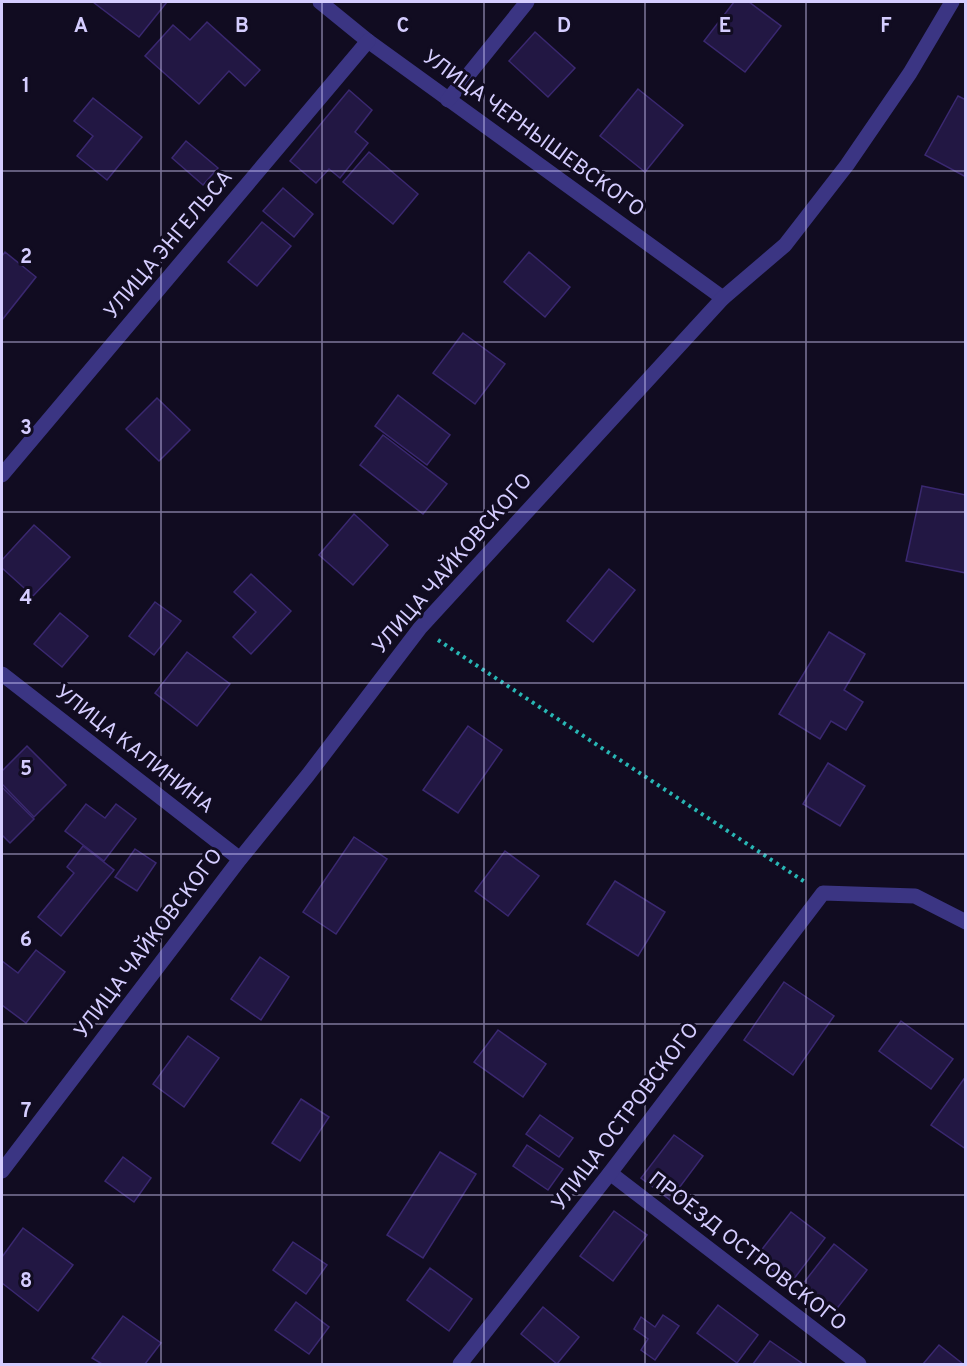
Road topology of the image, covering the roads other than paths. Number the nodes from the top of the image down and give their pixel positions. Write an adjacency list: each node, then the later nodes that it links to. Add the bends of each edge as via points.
1 (320, 2): 4 (street, УЛИЦА ЧЕРНЫШЕВСКОГО)
2 (527, 2): 5 (street)
3 (952, 2): 6 (street, УЛИЦА ЧАЙКОВСКОГО, via 910,73 840,174 785,245)
4 (368, 41): 5 (street, УЛИЦА ЧЕРНЫШЕВСКОГО); 7 (street, УЛИЦА ЭНГЕЛЬСА)
5 (448, 100): 6 (street, УЛИЦА ЧЕРНЫШЕВСКОГО)
6 (723, 298): 9 (street, УЛИЦА ЧАЙКОВСКОГО, via 420,628)
7 (2, 476)
8 (2, 674): 9 (street, УЛИЦА КАЛИНИНА)
9 (240, 859): 11 (street, УЛИЦА ЧАЙКОВСКОГО)
10 (966, 922): 12 (street, УЛИЦА ОСТРОВСКОГО, via 915,896 822,893)
11 (2, 1171)
12 (610, 1173): 13 (street, УЛИЦА ОСТРОВСКОГО); 14 (street, ПРОЕЗД ОСТРОВСКОГО)
13 (460, 1365)
14 (859, 1365)

